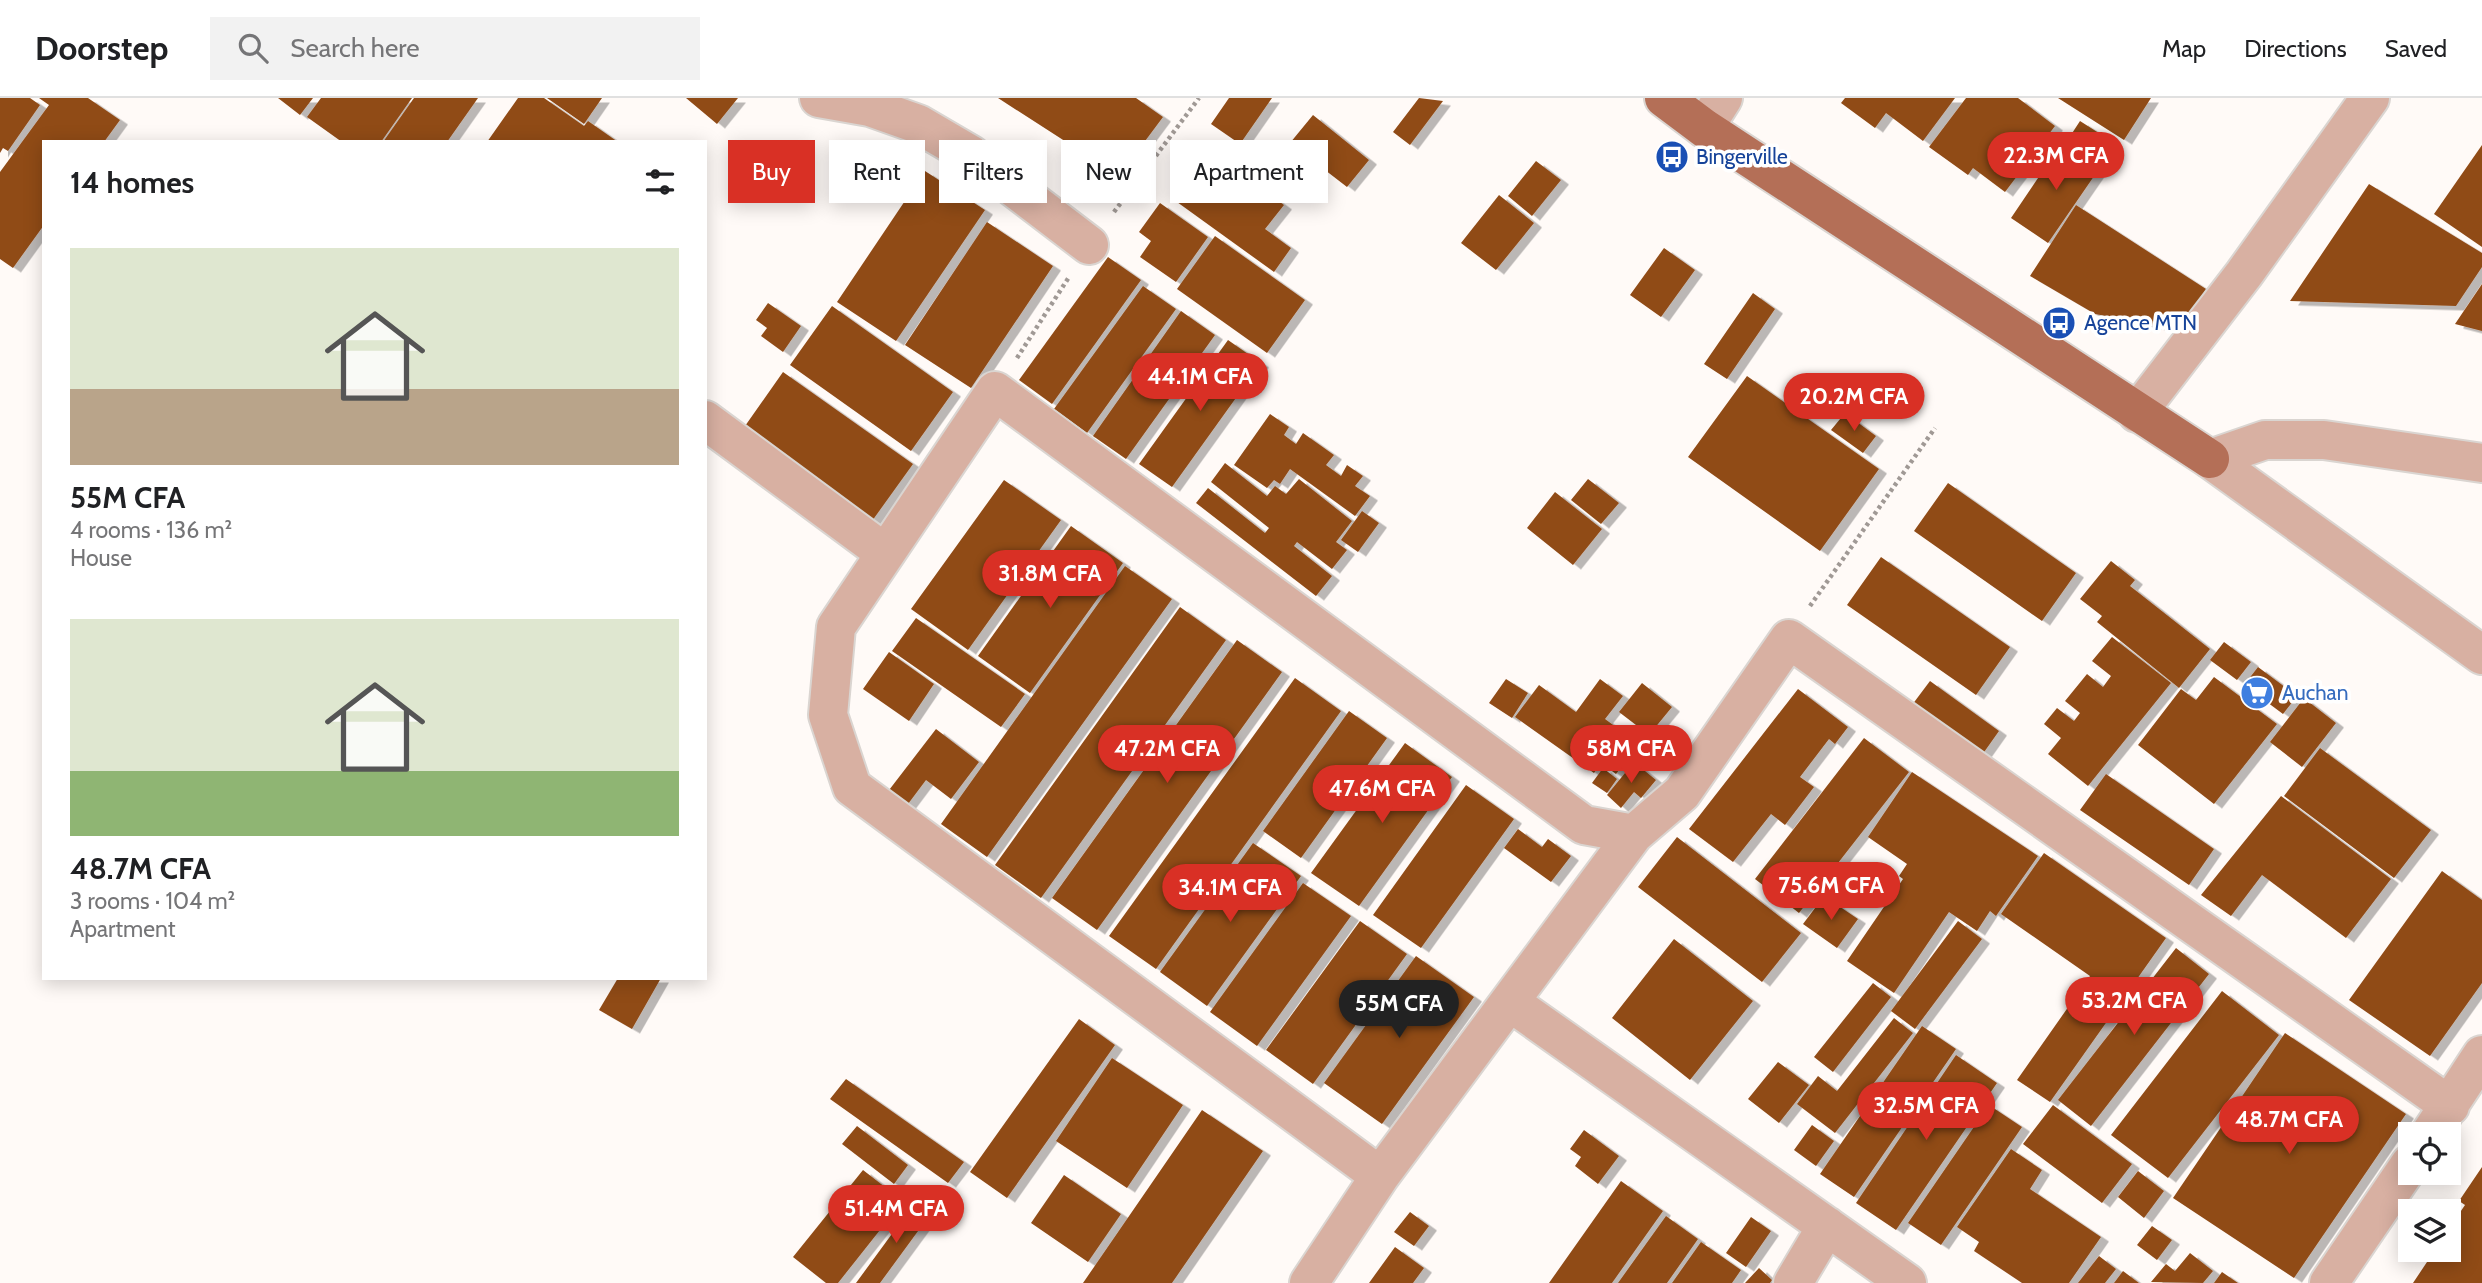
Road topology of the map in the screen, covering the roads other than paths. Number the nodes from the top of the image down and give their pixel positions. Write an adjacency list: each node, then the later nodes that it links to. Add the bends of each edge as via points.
1 (819, 98): 5 (street, via 870,107 918,124 971,155)
2 (1664, 98): 4 (main road)
3 (2370, 98): 6 (street)
4 (1714, 113): 6 (main road)
5 (1089, 245)
6 (2137, 413): 8 (main road)
7 (707, 421): 10 (street)
8 (2210, 459): 9 (street, via 2265,440 2324,440); 11 (street)
9 (2482, 463)
10 (885, 553): 12 (street, via 995,391 1584,825); 16 (street, via 836,627 828,715 852,788)
11 (2482, 655)
12 (1634, 834): 13 (street); 15 (street, via 1682,793 1789,639)
13 (1510, 1002): 16 (street); 18 (street)
14 (2482, 1055): 15 (street)
15 (2455, 1110)
16 (1380, 1177): 19 (street)
17 (2398, 1182): 22 (street)
18 (1827, 1226): 20 (street); 21 (street)
19 (1309, 1283)
20 (1793, 1283)
21 (1907, 1283)
22 (2329, 1283)

